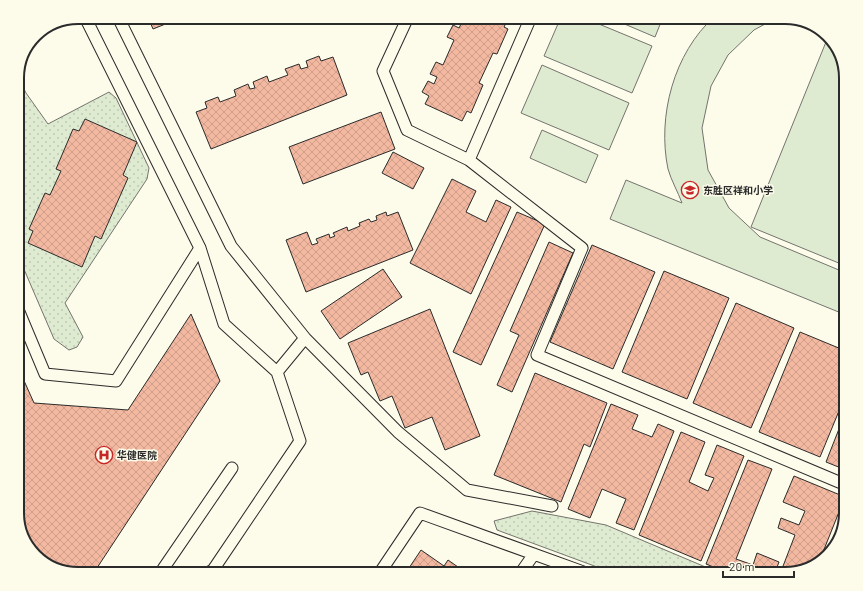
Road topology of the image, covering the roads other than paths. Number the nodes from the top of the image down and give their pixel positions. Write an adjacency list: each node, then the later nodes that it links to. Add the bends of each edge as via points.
1 (88, 24): 6 (lane)
2 (121, 24): 8 (lane, via 231,246)
3 (405, 24): 5 (lane, via 384,71 407,130)
4 (528, 24): 5 (lane)
5 (469, 160): 11 (lane, via 582,248 537,355)
6 (200, 248): 7 (lane, via 116,381 45,374); 9 (lane, via 224,324)
7 (24, 324)
8 (305, 338): 9 (lane); 12 (lane, via 398,432 467,490)
9 (277, 372): 16 (lane, via 300,441)
10 (232, 468): 15 (lane)
11 (839, 482)
12 (552, 506)
13 (534, 554): 14 (lane); 17 (lane, via 420,513); 18 (lane)
14 (556, 562): 19 (lane); 20 (lane)
15 (164, 567)
16 (215, 567)
17 (385, 567)
18 (525, 567)
19 (554, 567)
20 (570, 567)

